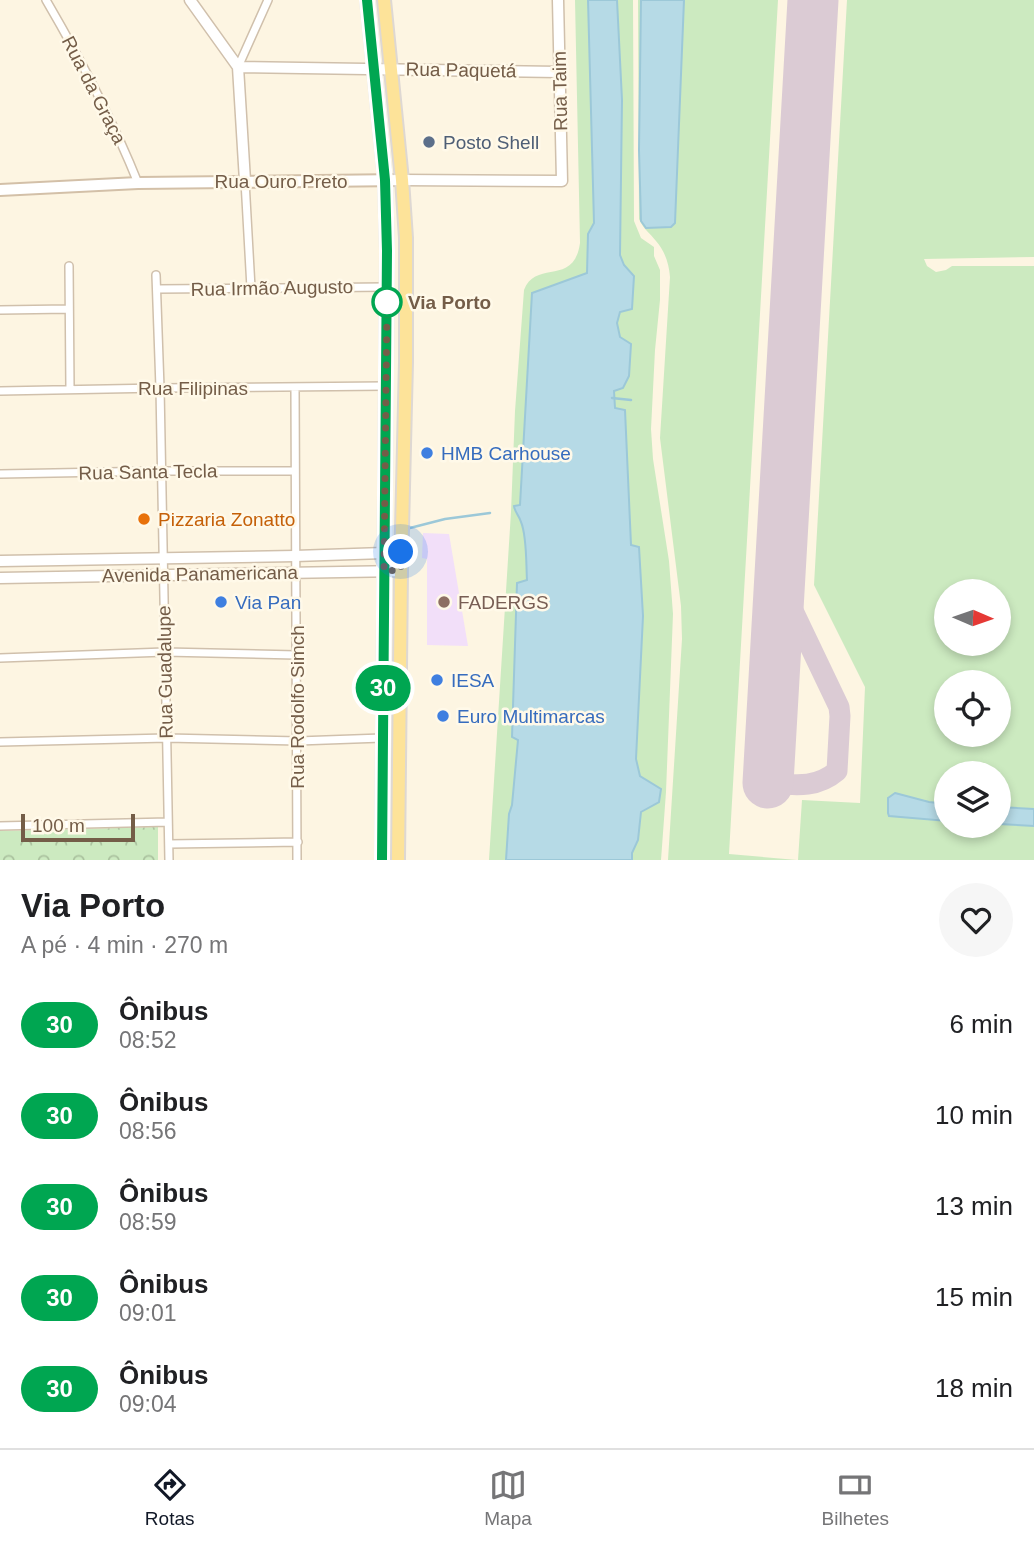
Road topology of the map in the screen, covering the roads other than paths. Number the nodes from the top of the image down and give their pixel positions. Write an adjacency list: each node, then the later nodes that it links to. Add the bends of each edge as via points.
1 (46, 0): 15 (street, Rua da Graça, via 105,106)
2 (190, 0): 7 (street)
3 (268, 0): 7 (street)
4 (367, 0): 8 (main road)
5 (384, 0): 9 (main road)
6 (558, 0): 10 (street, Rua Taim)
7 (238, 67): 8 (street, Rua Paquetá); 13 (street)
8 (374, 69): 9 (street, Rua Paquetá); 11 (main road)
9 (391, 69): 10 (street, Rua Paquetá); 12 (main road)
10 (559, 72): 14 (street, Rua Taim)
11 (385, 180): 12 (main road, Rua Ouro Preto); 13 (main road, Rua Ouro Preto); 19 (main road)
12 (402, 180): 14 (street, Rua Ouro Preto); 36 (main road, via 406,362)
13 (245, 181): 15 (main road, Rua Ouro Preto); 20 (street)
14 (562, 181)
15 (138, 183): 16 (main road, Rua Ouro Preto)
16 (0, 190)
17 (69, 267): 22 (street)
18 (156, 275): 21 (street, Rua Guadalupe)
19 (387, 287): 20 (street, Rua Irmão Augusto); 24 (main road)
20 (251, 288): 21 (street, Rua Irmão Augusto)
21 (157, 289): 26 (street, Rua Guadalupe)
22 (69, 309): 23 (street); 27 (street)
23 (0, 310)
24 (386, 386): 25 (street, Rua Filipinas); 32 (main road)
25 (295, 387): 26 (street, Rua Filipinas); 30 (street, Rua Rodolfo Simch)
26 (160, 388): 27 (street, Rua Filipinas); 29 (street, Rua Guadalupe)
27 (70, 389): 28 (street, Rua Filipinas)
28 (0, 391)
29 (162, 471): 30 (street, Rua Santa Tecla); 31 (street, Rua Santa Tecla); 34 (street, Rua Guadalupe)
30 (295, 471): 33 (street, Rua Rodolfo Simch)
31 (0, 474)
32 (384, 553): 33 (street, Avenida Panamericana); 37 (main road)
33 (295, 556): 34 (street, Avenida Panamericana); 38 (street, Rua Rodolfo Simch)
34 (163, 559): 35 (street, Avenida Panamericana); 39 (street, Rua Guadalupe)
35 (0, 561)
36 (401, 570): 37 (street, Avenida Panamericana); 55 (main road)
37 (384, 571): 38 (street, Avenida Panamericana); 45 (main road)
38 (295, 573): 39 (street, Avenida Panamericana); 42 (street, Rua Rodolfo Simch)
39 (163, 575): 40 (street, Avenida Panamericana); 41 (street, Rua Guadalupe)
40 (0, 578)
41 (165, 652): 42 (street); 43 (street); 44 (street, Rua Guadalupe)
42 (296, 655): 46 (street, Rua Rodolfo Simch)
43 (0, 658)
44 (167, 738): 46 (street); 47 (street); 48 (street, Rua Guadalupe)
45 (382, 738): 46 (street); 54 (main road)
46 (298, 741): 50 (street, Rua Rodolfo Simch)
47 (0, 742)
48 (168, 822): 49 (street); 51 (street, Rua Guadalupe)
49 (0, 826)
50 (298, 842): 51 (street); 53 (street, Rua Rodolfo Simch)
51 (169, 844): 52 (street, Rua Guadalupe)
52 (169, 860)
53 (298, 860)
54 (382, 860)
55 (398, 860)

